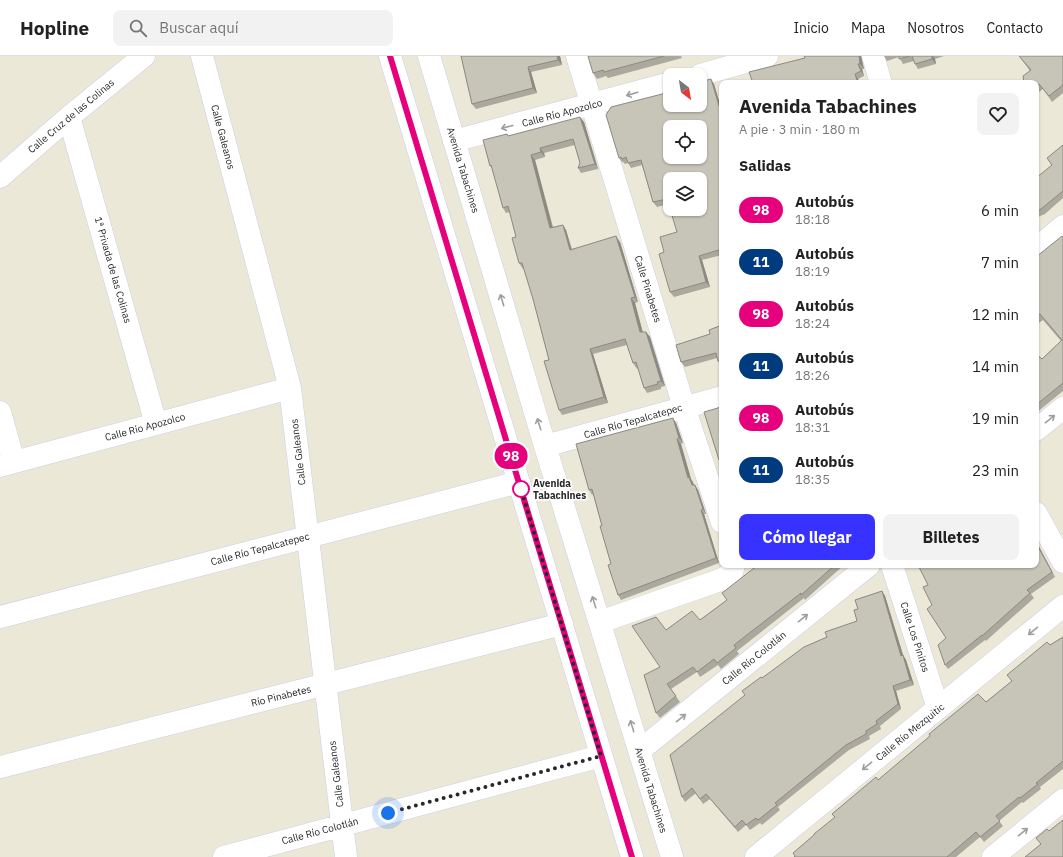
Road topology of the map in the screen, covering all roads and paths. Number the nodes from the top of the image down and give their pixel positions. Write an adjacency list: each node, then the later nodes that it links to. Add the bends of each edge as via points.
1 (144, 56): 13 (street, Calle Cruz de las Colinas)
2 (202, 56): 18 (street, Calle Galeanos)
3 (390, 56): 27 (street)
4 (429, 56): 14 (street, Avenida Tabachines)
5 (577, 56): 12 (street, Calle Pinabetes)
6 (767, 56): 8 (street)
7 (873, 56): 10 (street)
8 (730, 69): 9 (street)
9 (707, 74)
10 (880, 80)
11 (663, 85): 12 (street, Calle Río Apozolco, one-way to 12)
12 (592, 105): 14 (street, Calle Río Apozolco, one-way to 14); 20 (street, Calle Pinabetes)
13 (69, 117): 15 (street, Calle Cruz de las Colinas); 23 (street, 1ª Privada de las Colinas)
14 (454, 141): 25 (street, Avenida Tabachines, one-way to 14)
15 (0, 177)
16 (1063, 226): 17 (street)
17 (1039, 246)
18 (290, 388): 23 (street, Calle Río Apozolco); 30 (street, Calle Galeanos)
19 (719, 398): 20 (street, Calle Río Tepalcatepec)
20 (684, 407): 25 (street, Calle Río Tepalcatepec); 28 (street, Calle Pinabetes)
21 (1063, 408): 24 (street, one-way to 21)
22 (0, 412): 26 (street)
23 (156, 424): 26 (street, Calle Río Apozolco)
24 (1039, 428)
25 (545, 446): 37 (street, Avenida Tabachines, one-way to 25)
26 (7, 464)
27 (519, 482): 30 (street, Calle Río Tepalcatepec); 38 (street)
28 (719, 513)
29 (1039, 518): 31 (street)
30 (308, 537): 36 (street, Calle Río Tepalcatepec); 39 (street, Calle Galeanos)
31 (1063, 562)
32 (733, 568): 37 (street, via 723,579)
33 (865, 568): 41 (street, Calle Río Colotlán, one-way to 33)
34 (893, 568): 40 (street, Calle Los Pinitos)
35 (1063, 606): 40 (street, Calle Río Mezquitic, one-way to 40)
36 (0, 617)
37 (600, 622): 41 (street, Avenida Tabachines, one-way to 37)
38 (562, 624): 39 (street, Río Pinabetes); 42 (street)
39 (325, 684): 43 (street, Río Pinabetes); 45 (street, Calle Galeanos)
40 (938, 708): 50 (street, Calle Río Mezquitic, one-way to 50)
41 (639, 751): 49 (street, Avenida Tabachines)
42 (601, 756): 45 (street, Calle Río Colotlán); 48 (street)
43 (0, 767)
44 (1063, 800): 51 (street, one-way to 44)
45 (342, 825): 46 (street, Calle Río Colotlán); 47 (street, Calle Galeanos)
46 (224, 857)
47 (346, 857)
48 (632, 857)
49 (672, 857)
50 (756, 857)
51 (993, 857)

